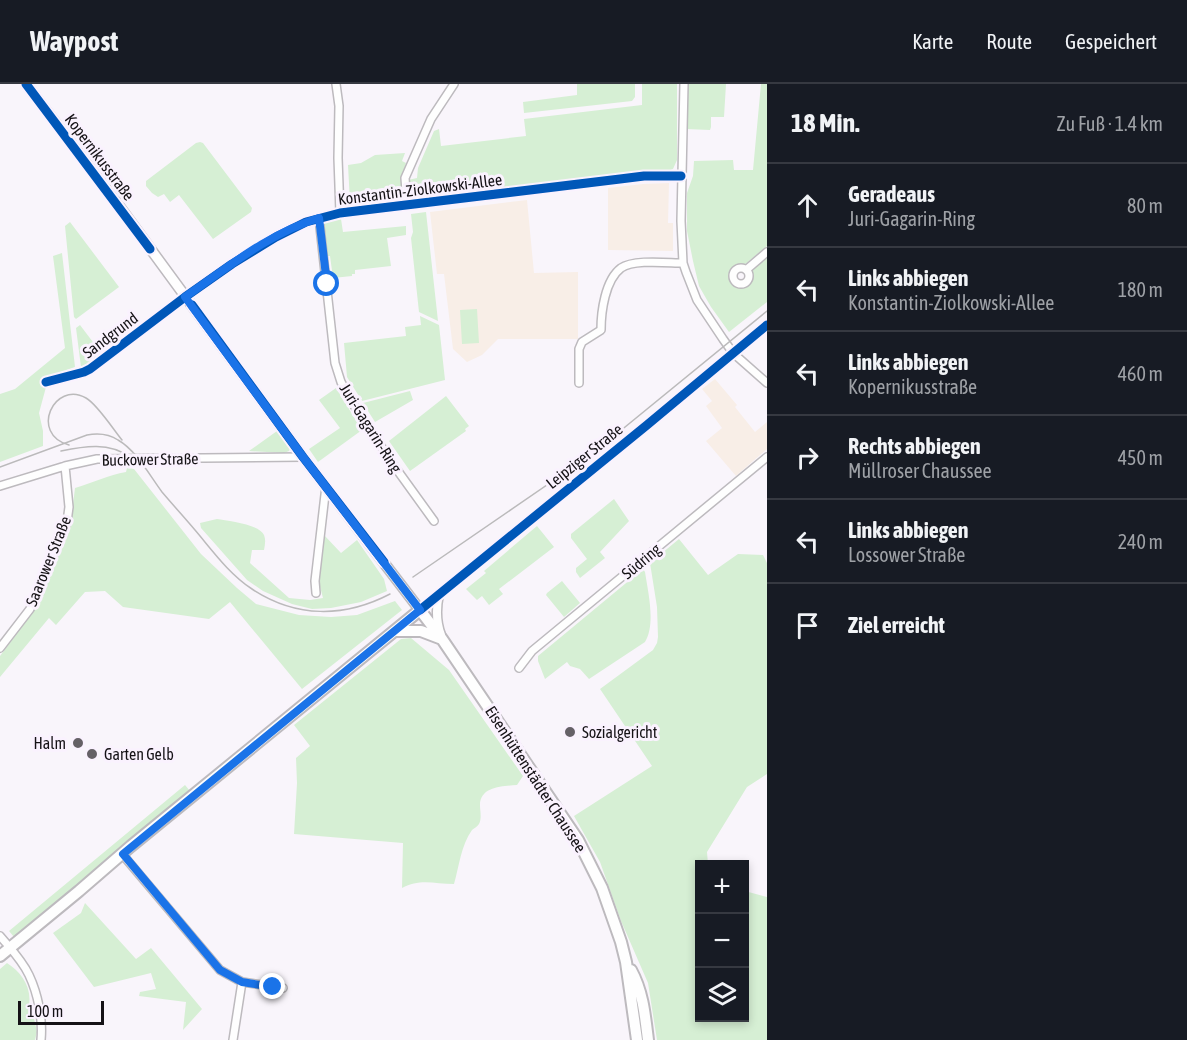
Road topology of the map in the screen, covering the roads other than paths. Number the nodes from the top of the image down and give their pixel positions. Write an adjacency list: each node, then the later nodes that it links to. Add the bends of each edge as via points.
1 (26, 84): 12 (main road, Kopernikusstraße)
2 (336, 84): 7 (street)
3 (454, 84): 6 (street, via 431,119 405,178)
4 (684, 84): 5 (street)
5 (681, 176): 6 (street, Konstantin-Ziolkowski-Allee, via 644,176); 10 (street)
6 (407, 205): 7 (street, Konstantin-Ziolkowski-Allee)
7 (340, 213): 8 (street, Konstantin-Ziolkowski-Allee)
8 (319, 218): 12 (street, Konstantin-Ziolkowski-Allee, via 276,237); 23 (street, Juri-Gagarin-Ring, via 341,382)
9 (767, 252): 11 (street)
10 (683, 263): 14 (street, via 697,300); 16 (street, via 640,263 621,268 604,300 600,330 582,342 579,349)
11 (746, 270)
12 (185, 297): 15 (street, Sandgrund, via 90,369); 18 (main road, Kopernikusstraße)
13 (767, 325): 14 (street, Leipziger Straße)
14 (733, 353): 17 (street); 25 (street, Leipziger Straße)
15 (46, 382)
16 (579, 383)
17 (767, 383)
18 (303, 457): 20 (street, Buckower Straße, via 97,459); 22 (main road, Kopernikusstraße)
19 (767, 457): 30 (street, Südring, via 532,651)
20 (64, 466): 21 (street, Buckower Straße); 29 (street, Saarower Straße, via 67,522 30,609)
21 (0, 486)
22 (326, 486): 24 (street); 26 (main road, Kopernikusstraße)
23 (434, 521)
24 (316, 593)
25 (439, 594): 26 (street, Leipziger Straße); 28 (street, via 438,627)
26 (420, 610): 27 (main road); 28 (main road, Eisenhüttenstädter Chaussee)
27 (396, 631): 28 (main road, via 421,631); 31 (main road)
28 (442, 639): 35 (main road, Eisenhüttenstädter Chaussee, via 578,840 602,888)
29 (0, 648)
30 (519, 669)
31 (123, 854): 33 (main road); 36 (street, via 217,967)
32 (0, 936): 33 (street)
33 (10, 948): 34 (main road); 38 (street, via 32,982)
34 (0, 956)
35 (626, 962): 40 (main road, Eisenhüttenstädter Chaussee); 41 (main road, Eisenhüttenstädter Chaussee, via 638,982)
36 (242, 982): 37 (street); 39 (street)
37 (283, 988)
38 (41, 1040)
39 (233, 1040)
40 (637, 1040)
41 (648, 1040)

